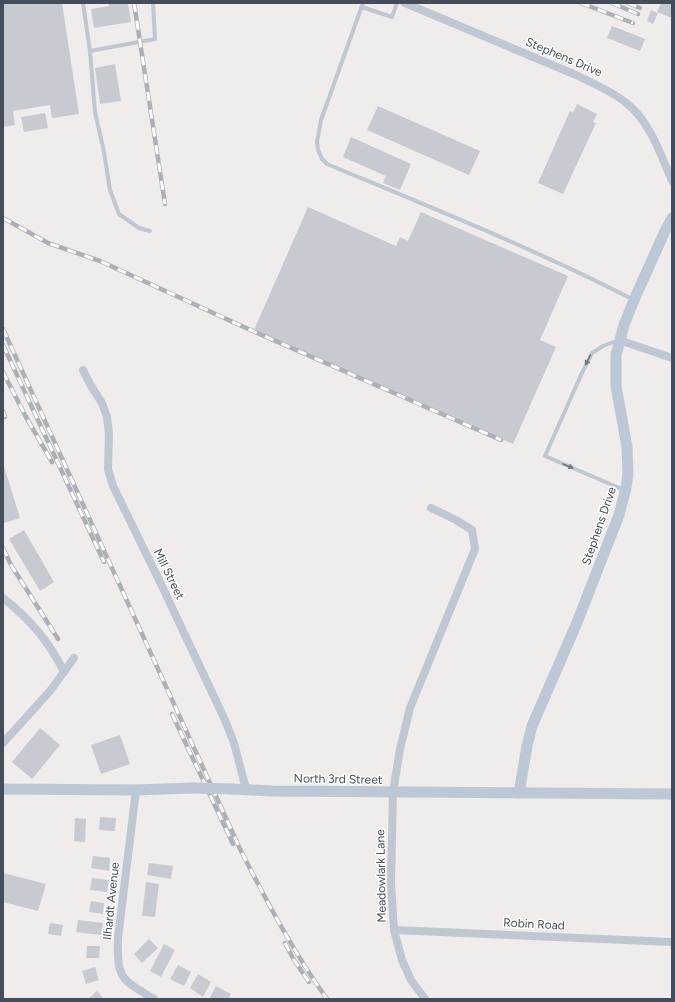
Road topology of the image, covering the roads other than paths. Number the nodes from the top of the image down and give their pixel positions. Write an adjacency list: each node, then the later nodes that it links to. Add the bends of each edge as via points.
1 (83, 3): 6 (lane)
2 (152, 3): 6 (lane, via 155,39)
3 (397, 3): 5 (lane, via 392,18)
4 (405, 3): 7 (street, Stephens Drive, via 576,75 625,102 650,132)
5 (363, 5): 10 (lane, via 321,120 317,142 322,159 328,164 604,284)
6 (90, 50): 9 (lane, via 95,112 110,190 119,214 139,228)
7 (672, 181)
8 (672, 218): 10 (main road, Stephens Drive)
9 (150, 231)
10 (634, 300): 11 (main road, Stephens Drive)
11 (619, 340): 12 (street); 14 (main road, Stephens Drive, via 615,371 627,446); 14 (lane, one-way to 14, via 592,353 545,456)
12 (672, 358)
13 (83, 370): 21 (street, Mill Street, via 107,417 108,469 113,486 225,720)
14 (626, 491): 24 (main road, Stephens Drive, via 576,625 532,726)
15 (431, 508): 23 (street, Meadowlark Lane, via 472,530 475,549 410,708)
16 (3, 598): 18 (street, via 34,626)
17 (74, 658): 18 (street)
18 (64, 672): 19 (street)
19 (3, 743)
20 (3, 789): 22 (main road, North 3rd Street)
21 (246, 789): 22 (main road, North 3rd Street, bridge); 23 (main road, North 3rd Street)
22 (136, 790): 28 (street, Ilhardt Avenue, via 118,938 118,961 125,980)
23 (393, 792): 24 (main road, North 3rd Street); 26 (street, Meadowlark Lane, via 391,883)
24 (519, 793): 25 (main road, North 3rd Street)
25 (672, 794)
26 (394, 930): 27 (street, Robin Road); 29 (street, Meadowlark Lane, via 402,960 411,980)
27 (672, 942)
28 (154, 999)
29 (425, 999)

